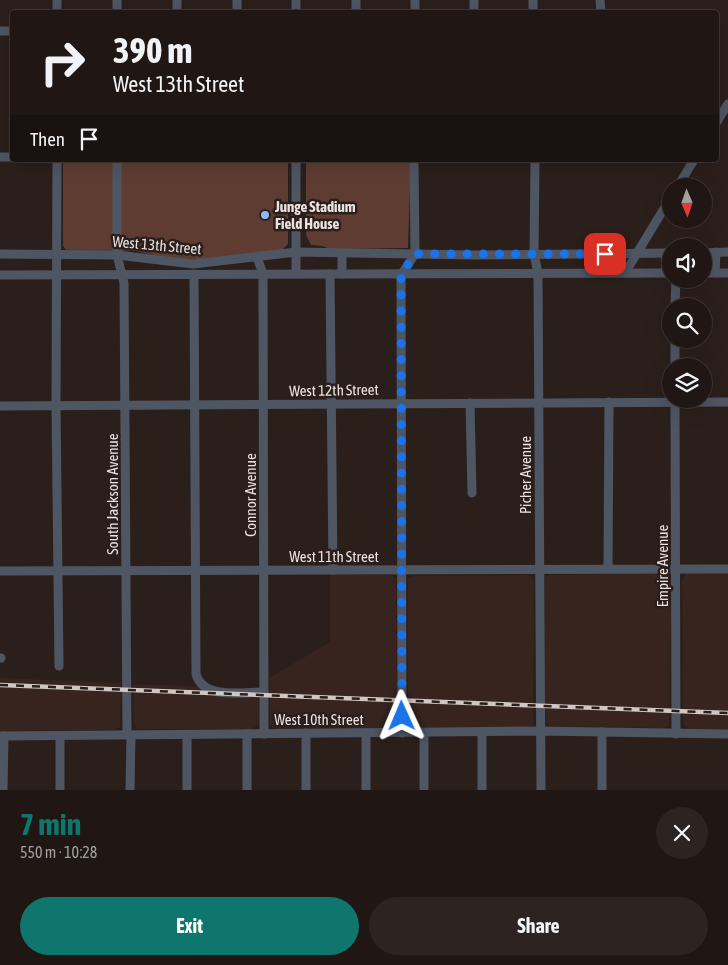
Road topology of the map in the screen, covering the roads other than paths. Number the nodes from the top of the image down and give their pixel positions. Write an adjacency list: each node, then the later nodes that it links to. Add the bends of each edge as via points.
1 (728, 104): 2 (street)
2 (719, 118)
3 (57, 162): 18 (street)
4 (117, 162): 19 (street, South Jackson Avenue)
5 (296, 162): 11 (street)
6 (414, 162): 21 (street)
7 (535, 162): 23 (street, Picher Avenue)
8 (693, 162): 9 (street)
9 (683, 178)
10 (662, 211): 15 (street)
11 (296, 252): 20 (street, West 13th Street); 25 (street, West 13th Street); 35 (street)
12 (712, 252): 13 (street)
13 (716, 252): 14 (street); 31 (street)
14 (728, 252)
15 (636, 253): 16 (street, West 13th Street); 24 (street, West 13th Street); 29 (street)
16 (662, 253)
17 (0, 254): 18 (street, West 13th Street)
18 (56, 254): 19 (street, West 13th Street); 39 (street)
19 (117, 254): 25 (street, West 13th Street, via 193,264); 41 (street, South Jackson Avenue)
20 (342, 254): 21 (street, West 13th Street); 37 (street)
21 (415, 254): 22 (street, West 13th Street); 40 (street)
22 (474, 254): 23 (street, West 13th Street); 26 (street)
23 (534, 254): 24 (street, West 13th Street); 27 (street, Picher Avenue)
24 (605, 254): 28 (street)
25 (257, 257): 34 (street, Connor Avenue)
26 (472, 273): 27 (street, West 13th Street); 40 (street, West 13th Street)
27 (538, 273): 28 (street, West 13th Street); 44 (street, Picher Avenue)
28 (606, 273): 29 (street, West 13th Street)
29 (625, 273): 30 (street, West 13th Street)
30 (662, 273)
31 (715, 273): 32 (street)
32 (728, 273)
33 (194, 274): 34 (street, West 13th Street); 41 (street, West 13th Street); 52 (street)
34 (263, 274): 35 (street, West 13th Street); 49 (street, Connor Avenue)
35 (296, 274): 36 (street, West 13th Street)
36 (330, 274): 37 (street, West 13th Street); 50 (street)
37 (342, 274): 40 (street, West 13th Street)
38 (0, 275): 39 (street, West 13th Street)
39 (56, 275): 41 (street, West 13th Street); 54 (street)
40 (401, 275): 47 (street)
41 (124, 276): 51 (street, South Jackson Avenue)
42 (662, 400): 45 (street, West 12th Street)
43 (712, 401): 46 (street, West 12th Street)
44 (538, 402): 45 (street, West 12th Street); 48 (street, West 12th Street); 59 (street, Picher Avenue)
45 (609, 402): 60 (street)
46 (728, 402)
47 (402, 403): 48 (street, West 12th Street); 50 (street, West 12th Street); 58 (street)
48 (470, 403): 56 (street)
49 (263, 404): 50 (street, West 12th Street); 52 (street, West 12th Street); 62 (street, Connor Avenue)
50 (332, 404): 63 (street)
51 (126, 405): 52 (street, West 12th Street); 54 (street, West 12th Street); 66 (street, South Jackson Avenue)
52 (194, 405): 67 (street)
53 (0, 406): 54 (street, West 12th Street)
54 (56, 406): 65 (street)
55 (675, 408): 57 (street, Empire Avenue)
56 (472, 492)
57 (676, 568): 60 (street, West 11th Street); 61 (street, West 11th Street); 79 (street, Empire Avenue)
58 (401, 569): 59 (street, West 11th Street); 63 (street, West 11th Street); 75 (street)
59 (539, 569): 60 (street, West 11th Street); 70 (street, Picher Avenue)
60 (608, 569)
61 (728, 569)
62 (263, 570): 63 (street, West 11th Street); 67 (street, West 11th Street); 69 (street, Connor Avenue)
63 (333, 570)
64 (0, 571): 65 (street, West 11th Street)
65 (58, 571): 66 (street, West 11th Street); 68 (street)
66 (126, 571): 67 (street, West 11th Street); 81 (street, South Jackson Avenue)
67 (196, 571): 69 (street, via 197,679 205,690)
68 (59, 666)
69 (264, 692): 78 (street, Connor Avenue)
70 (540, 731): 71 (street, West 10th Street); 72 (street, West 10th Street); 94 (street, Picher Avenue)
71 (482, 732): 76 (street, West 10th Street); 93 (street)
72 (602, 732): 79 (street, West 10th Street); 95 (street)
73 (306, 733): 74 (street, West 10th Street); 78 (street, West 10th Street); 90 (street)
74 (366, 733): 75 (street, West 10th Street); 91 (street)
75 (402, 733): 76 (street, West 10th Street)
76 (424, 733): 92 (street)
77 (247, 734): 78 (street, West 10th Street); 82 (street, West 10th Street); 89 (street)
78 (264, 734)
79 (676, 734): 80 (street, West 10th Street)
80 (728, 734)
81 (129, 735): 82 (street, West 10th Street); 84 (street, West 10th Street); 87 (street, South Jackson Avenue)
82 (187, 735): 88 (street)
83 (2, 736): 84 (street, West 10th Street); 85 (street)
84 (60, 736): 86 (street)
85 (3, 790)
86 (60, 790)
87 (130, 790)
88 (187, 790)
89 (247, 790)
90 (306, 790)
91 (366, 790)
92 (424, 790)
93 (482, 790)
94 (541, 790)
95 (602, 790)

